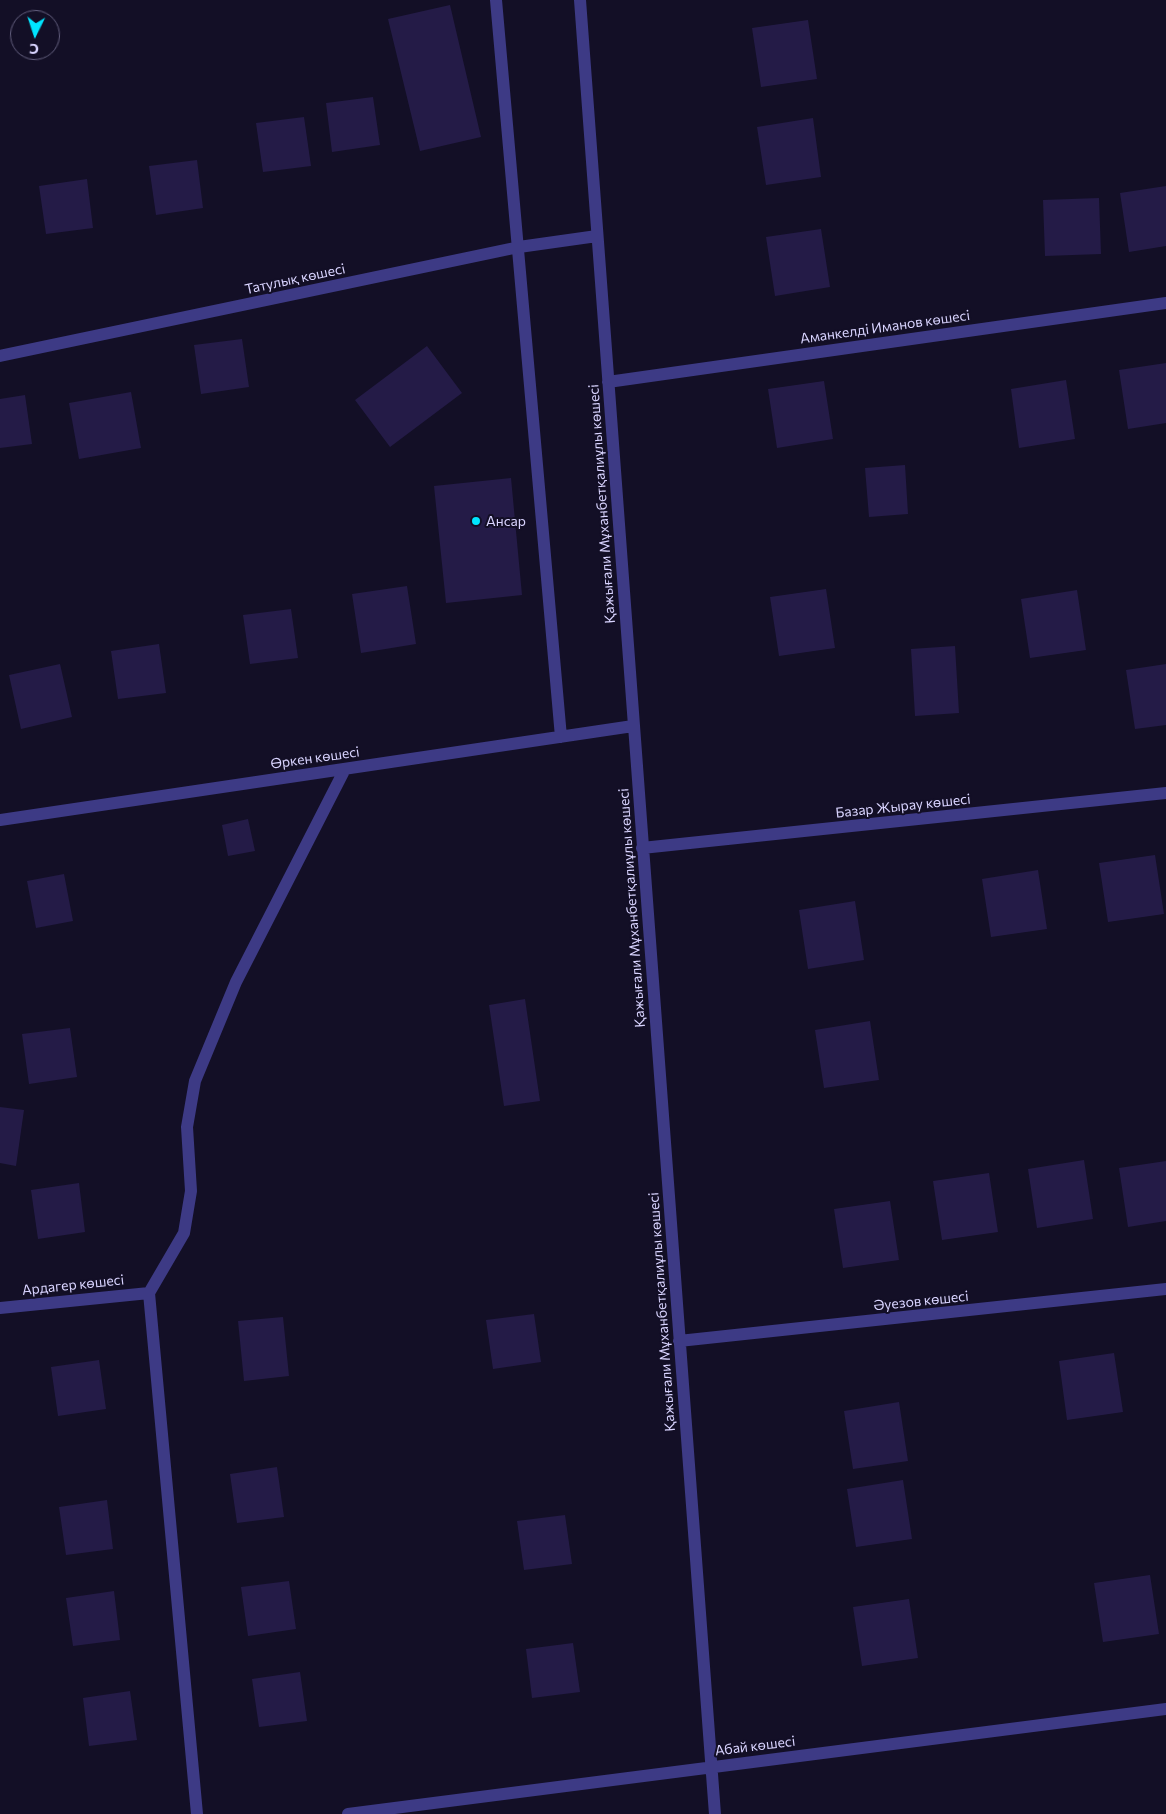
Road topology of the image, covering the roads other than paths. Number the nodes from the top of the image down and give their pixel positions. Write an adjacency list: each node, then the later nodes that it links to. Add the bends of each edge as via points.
1 (496, 0): 4 (street)
2 (580, 0): 3 (street, Қажығали Мұханбетқалиұлы көшесі)
3 (597, 236): 4 (street, Татулық көшесі); 7 (street, Қажығали Мұханбетқалиұлы көшесі)
4 (519, 247): 6 (street, Татулық көшесі); 9 (street)
5 (1166, 303): 7 (street, Аманкелді Иманов көшесі)
6 (0, 356)
7 (608, 382): 8 (street, Қажығали Мұханбетқалиұлы көшесі)
8 (633, 726): 9 (street, Өркен көшесі); 13 (street, Қажығали Мұханбетқалиұлы көшесі)
9 (561, 737): 10 (street, Өркен көшесі)
10 (345, 769): 12 (street, Өркен көшесі); 15 (street, via 236,982 195,1081 186,1127 192,1191 184,1233)
11 (1166, 793): 13 (street, Базар Жырау көшесі)
12 (0, 820)
13 (642, 848): 17 (street, Қажығали Мұханбетқалиұлы көшесі)
14 (1166, 1289): 17 (street, Әуезов көшесі)
15 (149, 1293): 16 (street, Ардагер көшесі); 20 (street)
16 (0, 1308)
17 (679, 1342): 19 (street, Қажығали Мұханбетқалиұлы көшесі)
18 (1166, 1709): 19 (street, Абай көшесі)
19 (710, 1767): 21 (street, Абай көшесі); 22 (street, Қажығали Мұханбетқалиұлы көшесі)
20 (197, 1814)
21 (348, 1814)
22 (715, 1814)

